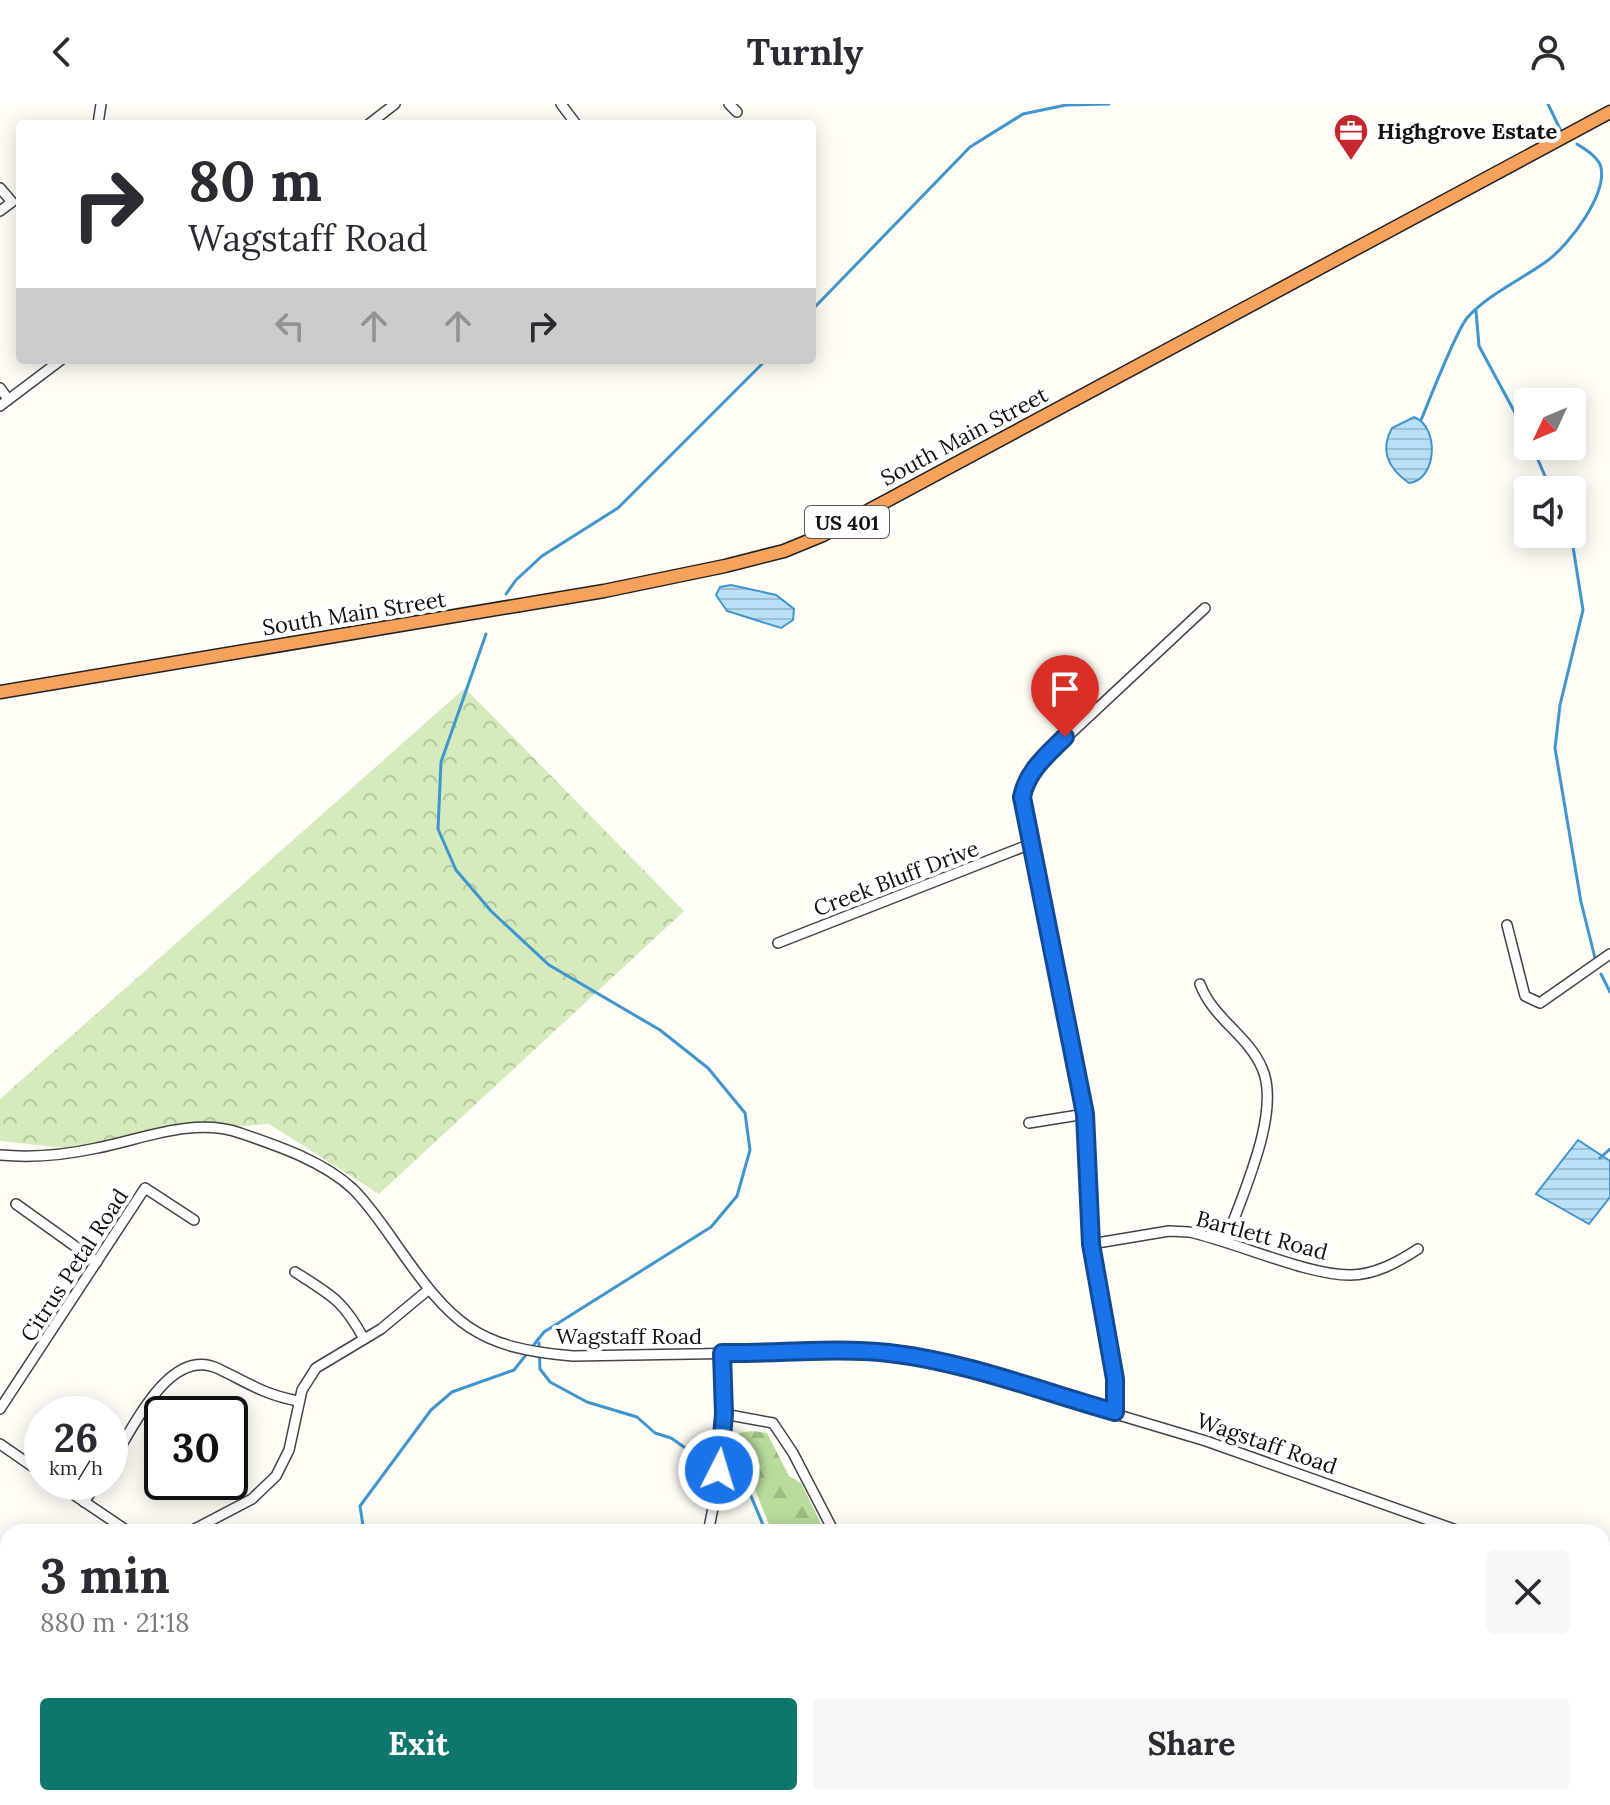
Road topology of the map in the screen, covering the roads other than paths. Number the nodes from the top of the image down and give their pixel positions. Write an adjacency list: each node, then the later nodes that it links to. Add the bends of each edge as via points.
1 (395, 104): 5 (street)
2 (729, 104): 3 (street)
3 (737, 112)
4 (1610, 112): 12 (highway, South Main Street / US 401, via 823,535 784,551 604,591)
5 (374, 120)
6 (0, 188): 7 (street, via 12,202)
7 (0, 211)
8 (56, 364): 10 (street)
9 (0, 388): 10 (street)
10 (4, 402)
11 (1205, 608): 13 (street, via 1037,765 1022,797)
12 (0, 692)
13 (1028, 845): 15 (street, Creek Bluff Drive); 18 (street)
14 (1507, 925): 16 (street, via 1525,996 1540,1003)
15 (778, 943)
16 (1610, 954)
17 (1200, 984): 23 (street, via 1216,1014 1263,1068 1269,1103)
18 (1085, 1114): 19 (street); 24 (street)
19 (1029, 1123)
20 (0, 1155): 28 (street, Wagstaff Road, via 73,1153 199,1127 235,1131 287,1150 350,1186)
21 (16, 1204): 26 (street)
22 (194, 1220): 26 (street, Citrus Petal Road, via 145,1188)
23 (1226, 1241): 24 (street, Bartlett Road, via 1169,1231); 25 (street, Bartlett Road, via 1351,1275 1379,1270)
24 (1091, 1244): 33 (street, via 1115,1379)
25 (1418, 1249)
26 (97, 1262): 32 (street, Citrus Petal Road)
27 (295, 1272): 29 (street, via 338,1300)
28 (428, 1290): 29 (street); 30 (street, Wagstaff Road, via 485,1339 528,1352)
29 (364, 1339): 31 (street, via 316,1368)
30 (722, 1353): 33 (street, Wagstaff Road, via 868,1351 912,1356); 34 (street)
31 (298, 1401): 35 (street, via 264,1394 218,1368 183,1366 167,1379); 41 (street, via 289,1450 276,1476 252,1499)
32 (0, 1409)
33 (1115, 1412): 44 (street, Wagstaff Road)
34 (724, 1414): 42 (street); 43 (street, via 773,1423)
35 (128, 1437)
36 (0, 1444): 37 (street)
37 (24, 1461)
38 (81, 1500): 39 (street)
39 (84, 1502): 40 (street)
40 (117, 1524)
41 (204, 1524)
42 (710, 1524)
43 (830, 1524)
44 (1432, 1524)

